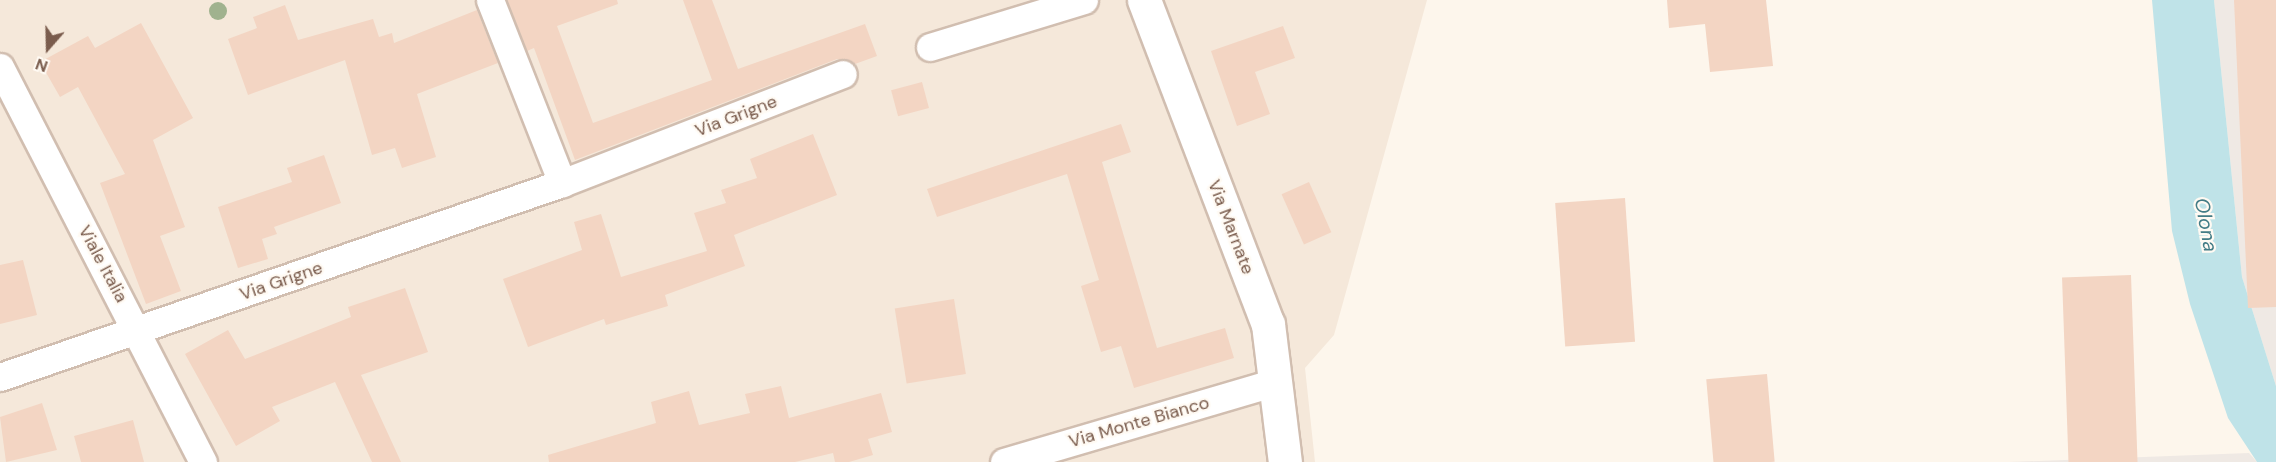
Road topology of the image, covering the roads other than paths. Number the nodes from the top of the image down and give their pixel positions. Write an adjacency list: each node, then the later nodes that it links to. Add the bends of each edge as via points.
1 (490, 0): 7 (street)
2 (1084, 0): 4 (street)
3 (1143, 0): 10 (street, Via Marnate, via 1268,324)
4 (930, 47)
5 (0, 68): 8 (street, Viale Italia)
6 (843, 74): 7 (street, Via Grigne)
7 (562, 183): 8 (street, Via Grigne)
8 (137, 331): 9 (street, Via Grigne); 11 (street, Viale Italia)
9 (0, 377)
10 (1275, 382): 12 (street, Via Monte Bianco); 13 (street, Via Marnate)
11 (203, 462)
12 (1004, 462)
13 (1286, 462)

